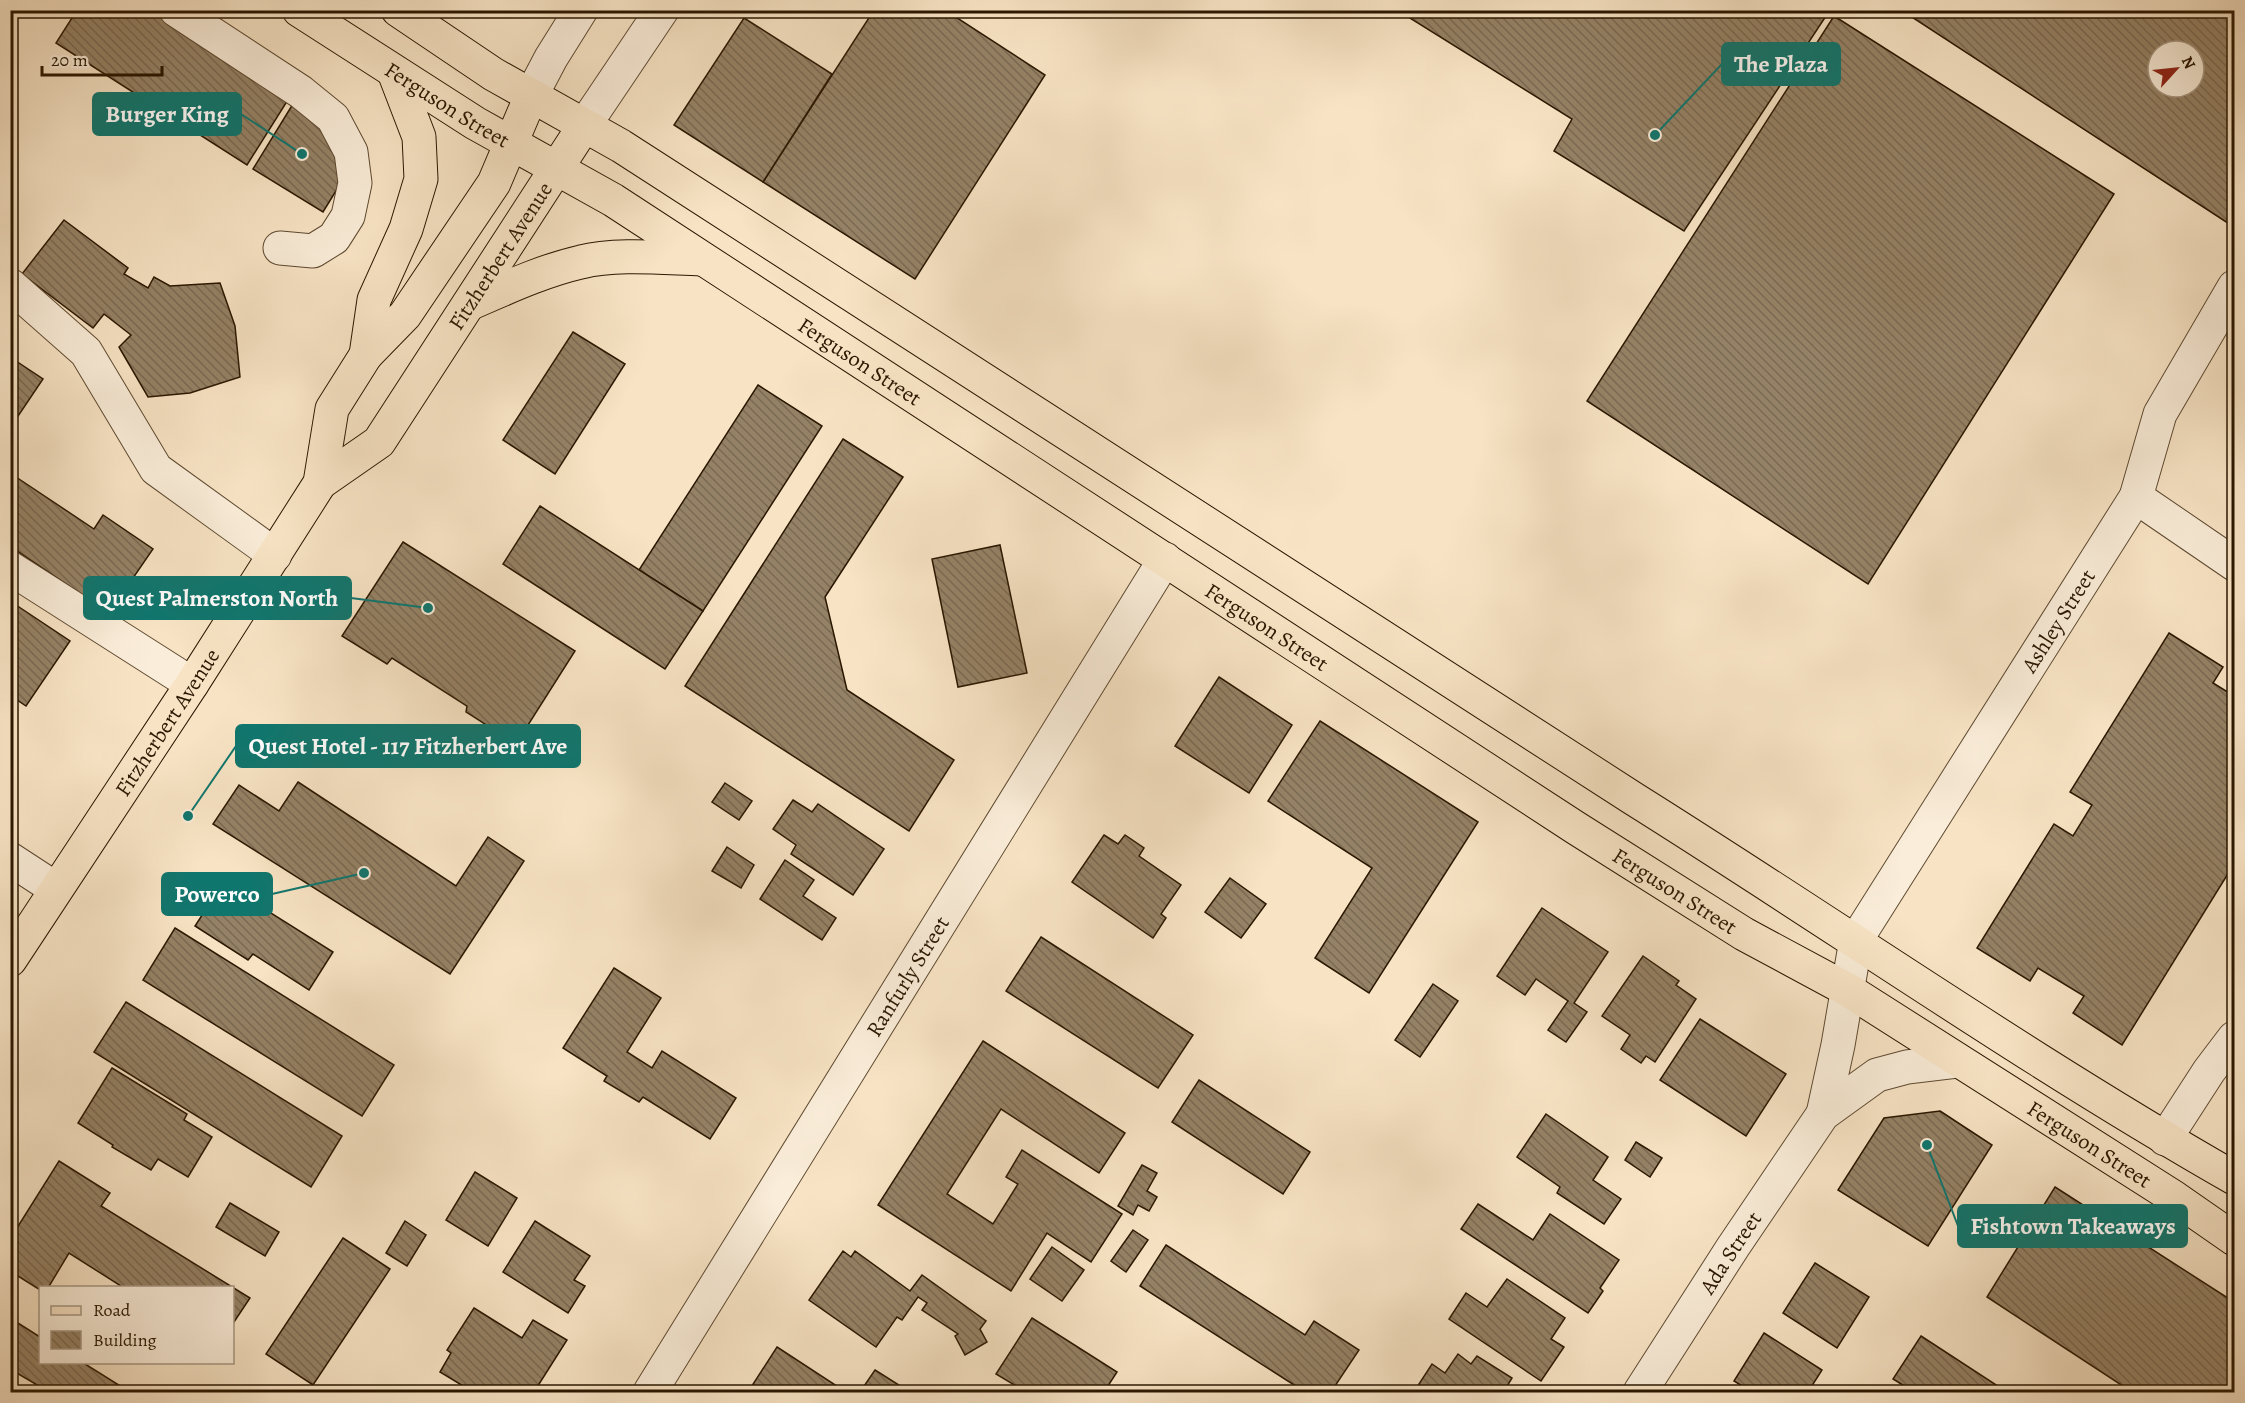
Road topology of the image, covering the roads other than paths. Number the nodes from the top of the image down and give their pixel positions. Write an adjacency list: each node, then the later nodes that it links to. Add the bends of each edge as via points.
1 (176, 10): 11 (street, via 301,92 333,118 351,152 355,183 348,216 334,238 313,251)
2 (299, 10): 6 (main road, Ferguson Street)
3 (398, 10): 7 (main road, Ferguson Street)
4 (580, 10): 7 (street, Fitzherbert Avenue)
5 (662, 10): 8 (street, Fitzherbert Avenue)
6 (394, 72): 9 (main road, Ferguson Street); 16 (main road, via 419,137 421,179 405,229 374,300)
7 (531, 96): 8 (main road, Ferguson Street); 9 (main road, Fitzherbert Avenue)
8 (584, 126): 10 (main road, Fitzherbert Avenue); 26 (main road, Ferguson Street)
9 (510, 142): 10 (main road, Ferguson Street); 16 (main road, Fitzherbert Avenue, via 494,183 405,315)
10 (558, 169): 12 (main road, Ferguson Street, via 613,200); 15 (main road, Fitzherbert Avenue)
11 (280, 248)
12 (701, 259): 15 (main road, via 583,261); 20 (main road, Ferguson Street)
13 (10, 285): 19 (street, via 86,352 156,469)
14 (2235, 287): 18 (street, Ashley Street, via 2160,414)
15 (469, 304): 17 (main road, Fitzherbert Avenue, via 379,442)
16 (366, 355): 17 (main road, Fitzherbert Avenue, via 332,409)
17 (320, 483): 19 (main road, Fitzherbert Avenue)
18 (2136, 497): 21 (street); 26 (street, Ashley Street)
19 (275, 555): 23 (main road, Fitzherbert Avenue)
20 (1165, 559): 28 (main road, Ferguson Street, via 1724,922); 35 (street, Ranfurly Street)
21 (2235, 564)
22 (10, 568): 23 (street)
23 (192, 684): 25 (main road, Fitzherbert Avenue)
24 (10, 859): 25 (street)
25 (56, 889): 27 (main road, Fitzherbert Avenue)
26 (1856, 940): 28 (street, Ada Street); 32 (main road, Ferguson Street)
27 (10, 960)
28 (1848, 990): 30 (main road, Ferguson Street); 31 (street, Ada Street)
29 (2235, 1038): 32 (street)
30 (1957, 1060): 31 (street, Ada Street, via 1877,1075); 34 (main road, Ferguson Street)
31 (1823, 1114): 36 (street, Ada Street)
32 (2165, 1138): 33 (main road, Ferguson Street)
33 (2235, 1178)
34 (2235, 1239)
35 (650, 1392)
36 (1640, 1392)

